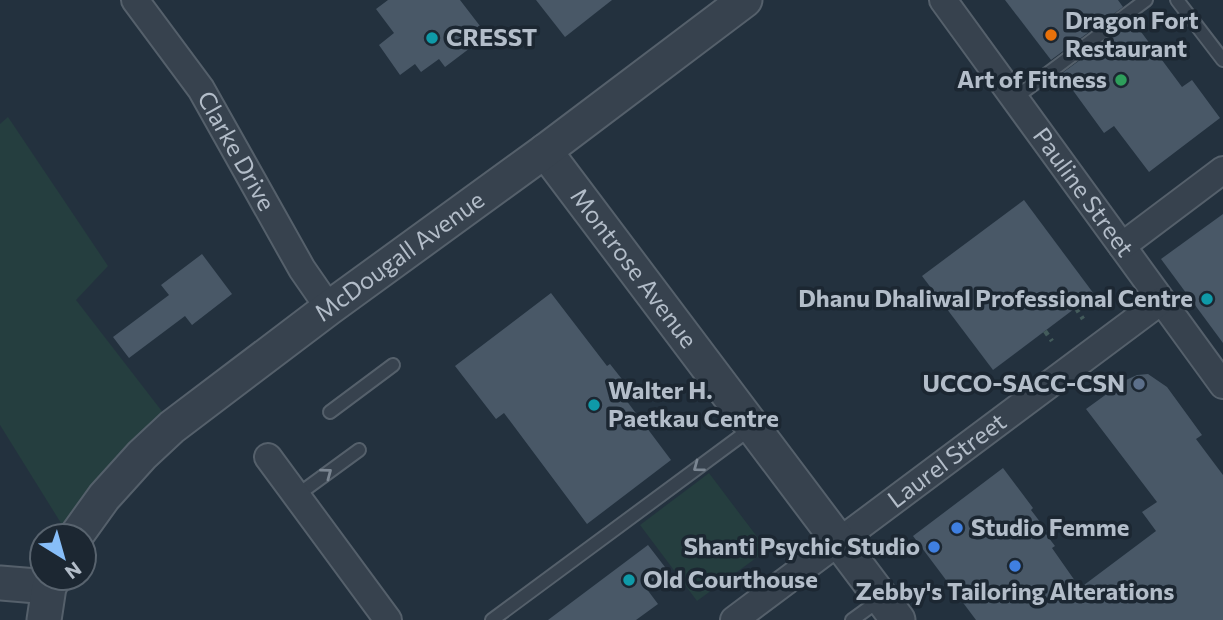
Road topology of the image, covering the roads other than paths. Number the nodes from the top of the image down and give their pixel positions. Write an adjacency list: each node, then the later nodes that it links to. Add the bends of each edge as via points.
1 (135, 0): 12 (street, Clarke Drive, via 201,89 302,269)
2 (745, 0): 8 (street, McDougall Avenue)
3 (943, 0): 7 (street, Pauline Street)
4 (1146, 0): 7 (lane)
5 (1177, 0): 6 (lane)
6 (1223, 60)
7 (1014, 98): 10 (street, Pauline Street)
8 (545, 151): 12 (street, McDougall Avenue); 16 (street, Montrose Avenue)
9 (1223, 170): 10 (street)
10 (1122, 246): 11 (street, Pauline Street)
11 (1161, 301): 14 (street, Pauline Street); 21 (street, Laurel Street)
12 (329, 307): 20 (street, McDougall Avenue, via 172,427)
13 (393, 365): 15 (lane)
14 (1223, 385)
15 (330, 412)
16 (753, 427): 21 (street, Montrose Avenue); 28 (lane, one-way to 28)
17 (359, 450): 19 (lane, one-way to 17)
18 (268, 457): 19 (street)
19 (296, 496): 27 (street)
20 (86, 522)
21 (839, 542): 25 (street, Montrose Avenue); 29 (street, Laurel Street)
22 (28, 582): 23 (street)
23 (0, 583)
24 (49, 592): 26 (street)
25 (890, 609): 30 (lane)
26 (44, 620)
27 (388, 620)
28 (492, 620)
29 (734, 620)
30 (852, 620)

